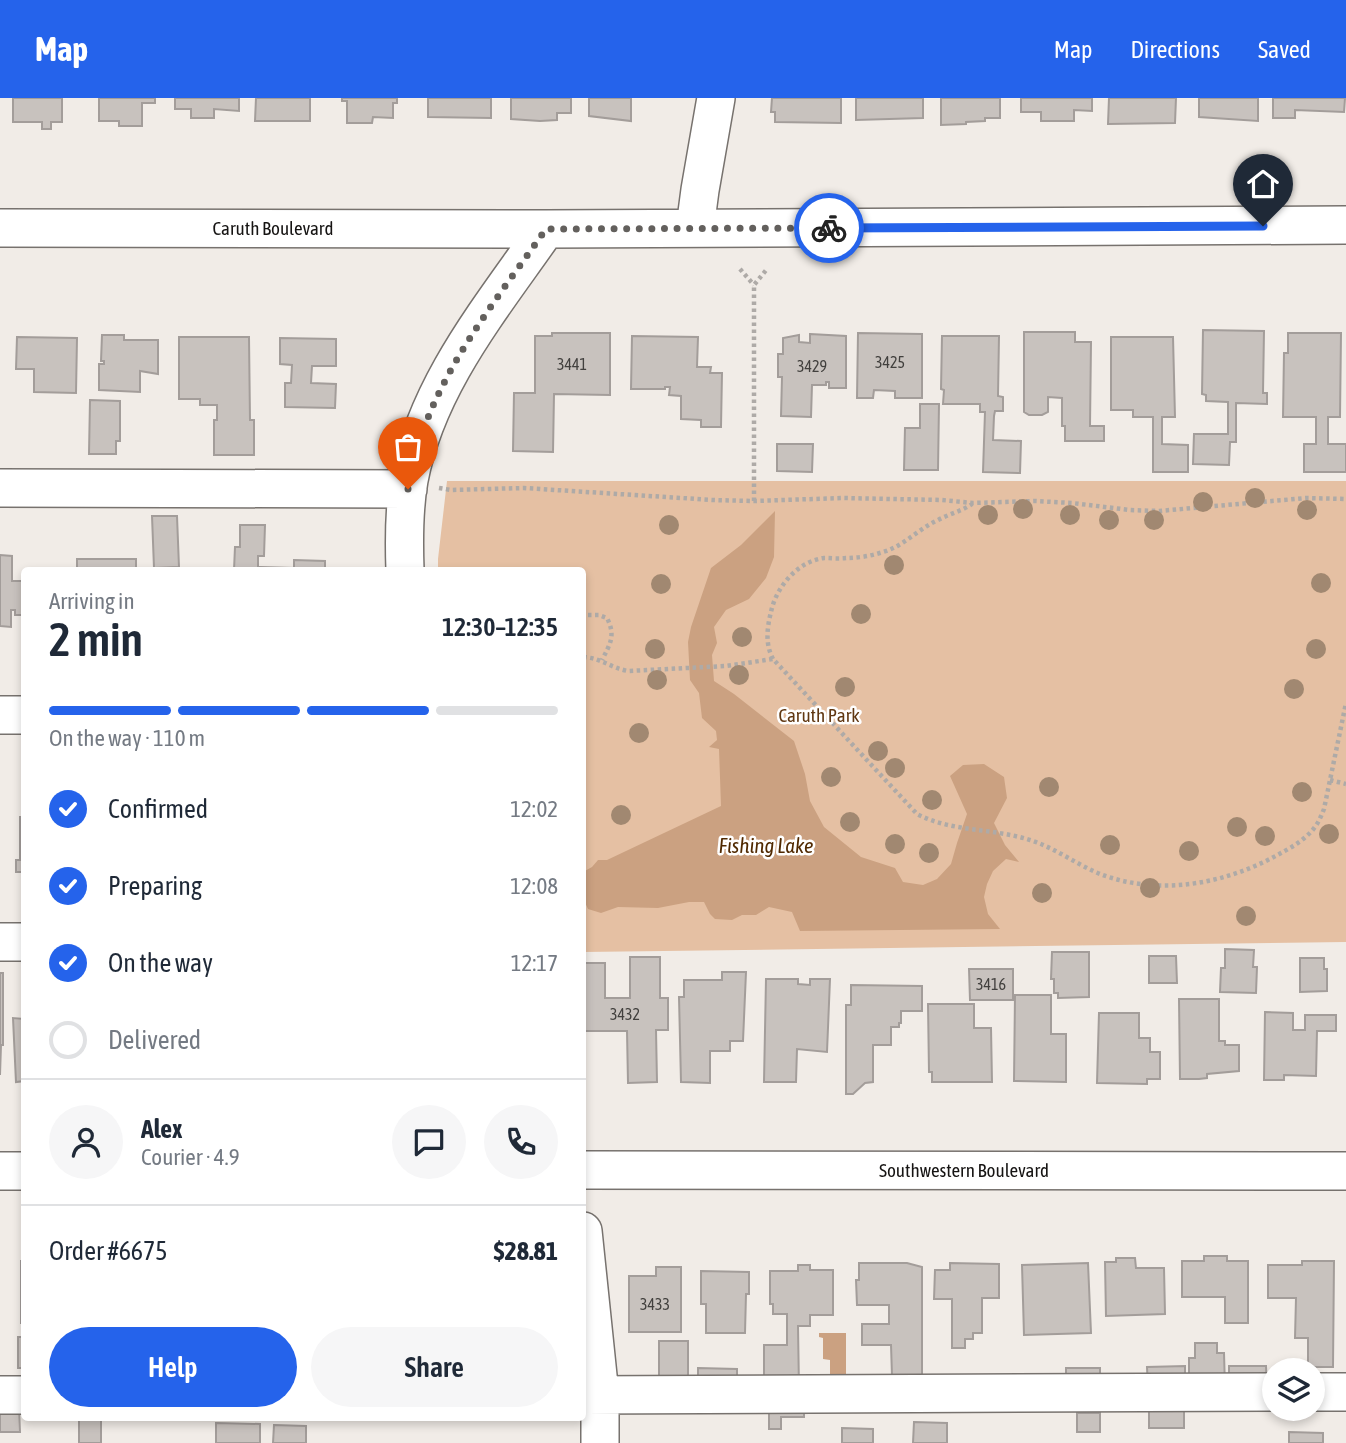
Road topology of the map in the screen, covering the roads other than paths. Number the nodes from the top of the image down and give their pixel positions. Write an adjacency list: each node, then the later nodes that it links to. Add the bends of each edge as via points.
1 (716, 98): 4 (street)
2 (1346, 225): 4 (street)
3 (0, 228): 5 (street, Caruth Boulevard)
4 (695, 228): 5 (street, Caruth Boulevard)
5 (546, 229): 6 (street, via 447,376 424,425)
6 (418, 486): 7 (street); 8 (street, via 404,549)
7 (0, 488)
8 (405, 567)
9 (0, 715): 10 (street)
10 (21, 715)
11 (0, 942): 12 (street)
12 (21, 942)
13 (586, 1170): 16 (street, Southwestern Boulevard)
14 (0, 1171): 15 (street)
15 (21, 1171)
16 (1346, 1171)
17 (586, 1292): 23 (street)
18 (1262, 1392): 23 (street)
19 (1325, 1392): 20 (street)
20 (1346, 1392)
21 (0, 1395): 22 (street)
22 (21, 1395)
23 (591, 1395): 24 (street)
24 (600, 1443)

